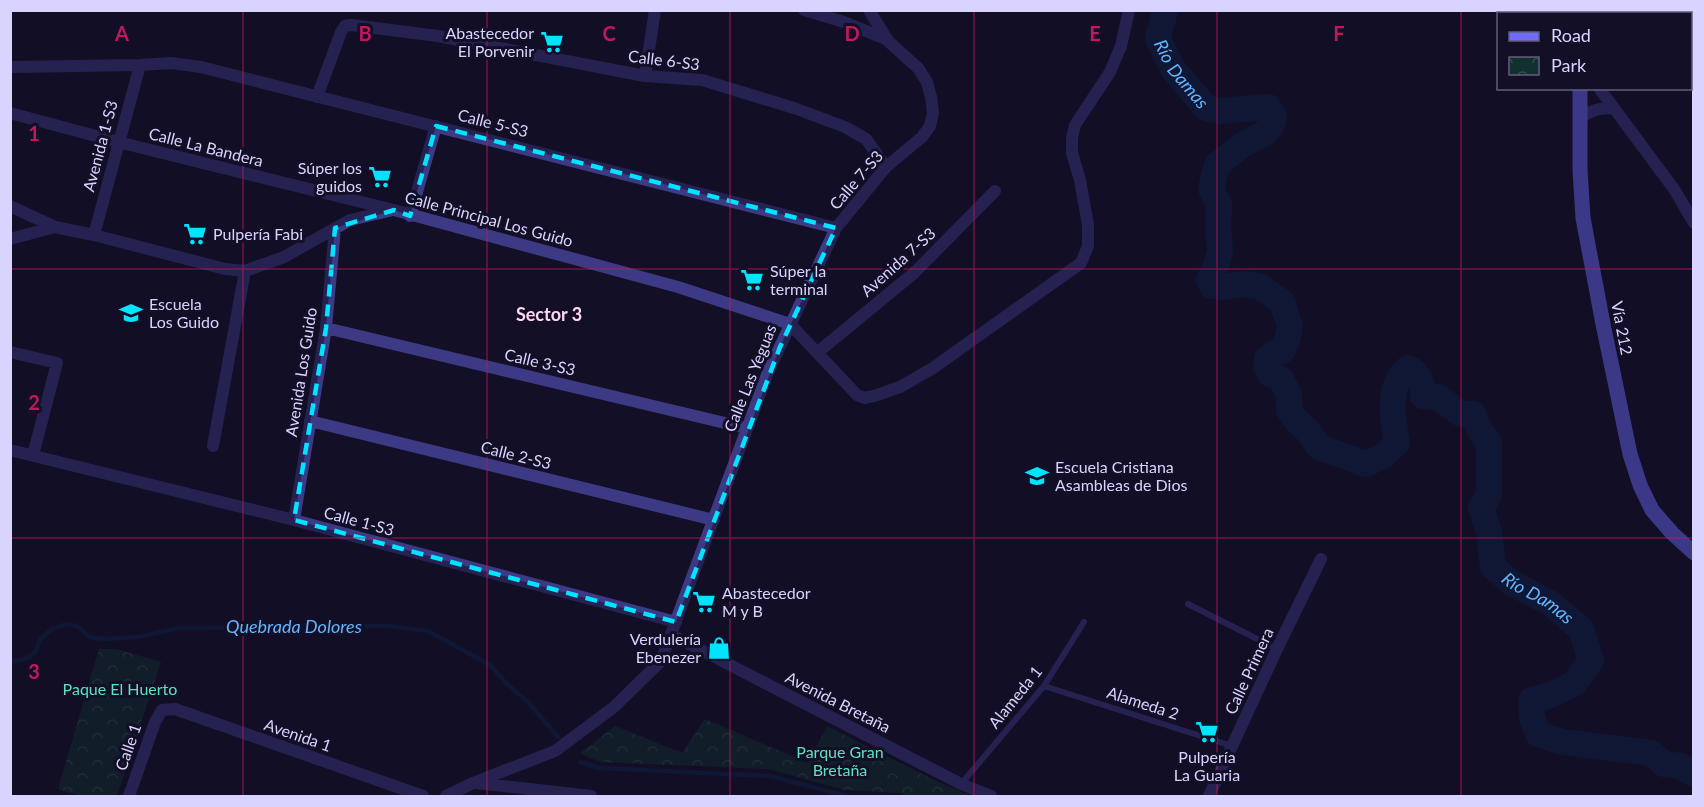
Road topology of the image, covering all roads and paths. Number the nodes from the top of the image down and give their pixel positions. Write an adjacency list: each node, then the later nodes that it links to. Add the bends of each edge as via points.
1 (655, 10): 8 (street)
2 (804, 10): 5 (street)
3 (869, 10): 5 (street, Calle 7-S3)
4 (1129, 10): 32 (street, Calle Las Yeguas, via 1110,72 1075,125 1072,138 1088,225 1088,246 1081,263 933,369 874,396 857,395)
5 (888, 41): 17 (street, Calle 7-S3, via 918,68 927,82 933,113 922,137)
6 (140, 65): 7 (street, Calle 5-S3); 11 (street, Calle 5-S3, via 171,63 201,67); 16 (street, Avenida 1-S3)
7 (10, 67)
8 (645, 76): 11 (street, Calle 6-S3, via 438,36 351,25 345,26 338,39); 17 (street, Calle 6-S3, via 702,80 845,126 866,139)
9 (1580, 90): 14 (main road, Vía 212)
10 (1600, 90): 12 (street)
11 (317, 97): 15 (street, Calle 5-S3)
12 (1614, 108): 14 (street, via 1588,111); 22 (street)
13 (10, 113): 16 (street, Calle La Bandera)
14 (1580, 118): 40 (main road, Vía 212, via 1583,218 1630,454 1652,510)
15 (436, 126): 21 (street); 25 (street, Calle 5-S3)
16 (118, 142): 20 (street, Calle La Bandera); 26 (street, Avenida 1-S3)
17 (886, 167): 25 (street, Calle 7-S3)
18 (995, 191): 32 (street, Avenida 7-S3, via 914,273)
19 (10, 206): 23 (street)
20 (394, 210): 21 (street, Calle Principal Los Guido); 24 (street, Calle Principal Los Guido, via 357,218)
21 (410, 216): 29 (street, Calle Principal Los Guido, via 678,287)
22 (1694, 223)
23 (55, 227): 26 (street, Calle Principal Los Guido); 27 (street, Calle Principal Los Guido)
24 (335, 228): 28 (street, Calle Principal Los Guido, via 284,257); 30 (street, Avenida Los Guido)
25 (836, 228): 29 (street, Calle 7-S3)
26 (94, 236): 28 (street, Calle Principal Los Guido)
27 (10, 239)
28 (244, 271): 35 (street)
29 (790, 324): 32 (street, Calle Las Yeguas); 34 (street, Calle Las Yeguas)
30 (326, 328): 33 (street, Avenida Los Guido); 34 (street, Calle 3-S3)
31 (10, 352): 37 (street, via 57,363)
32 (818, 352)
33 (310, 421): 38 (street, Avenida Los Guido); 39 (street, Calle 2-S3)
34 (746, 428): 39 (street, Calle Las Yeguas)
35 (213, 446)
36 (10, 450): 37 (street, Calle 1-S3)
37 (33, 455): 38 (street, Calle 1-S3)
38 (294, 520): 43 (street, Calle 1-S3)
39 (714, 520): 43 (street, Calle Las Yeguas)
40 (1694, 553)
41 (1321, 560): 46 (street, Calle Primera)
42 (1188, 604): 46 (lane)
43 (676, 622): 45 (street, Calle Las Yeguas)
44 (1084, 622): 47 (lane, Alameda 1)
45 (672, 635): 50 (street, Calle Las Yeguas, via 661,661 614,706 555,751); 51 (street, Avenida Bretaña)
46 (1277, 649): 49 (street, Calle Primera)
47 (1044, 686): 49 (lane, Alameda 2); 51 (lane, Alameda 1)
48 (162, 710): 52 (street, Calle 1); 53 (street, Avenida 1, via 175,709)
49 (1233, 746): 57 (street, Calle Primera)
50 (473, 783): 54 (street, Calle Las Yeguas); 55 (street)
51 (961, 784): 56 (street, Avenida Bretaña)
52 (129, 796)
53 (423, 796)
54 (446, 796)
55 (591, 796)
56 (991, 796)
57 (1209, 796)

